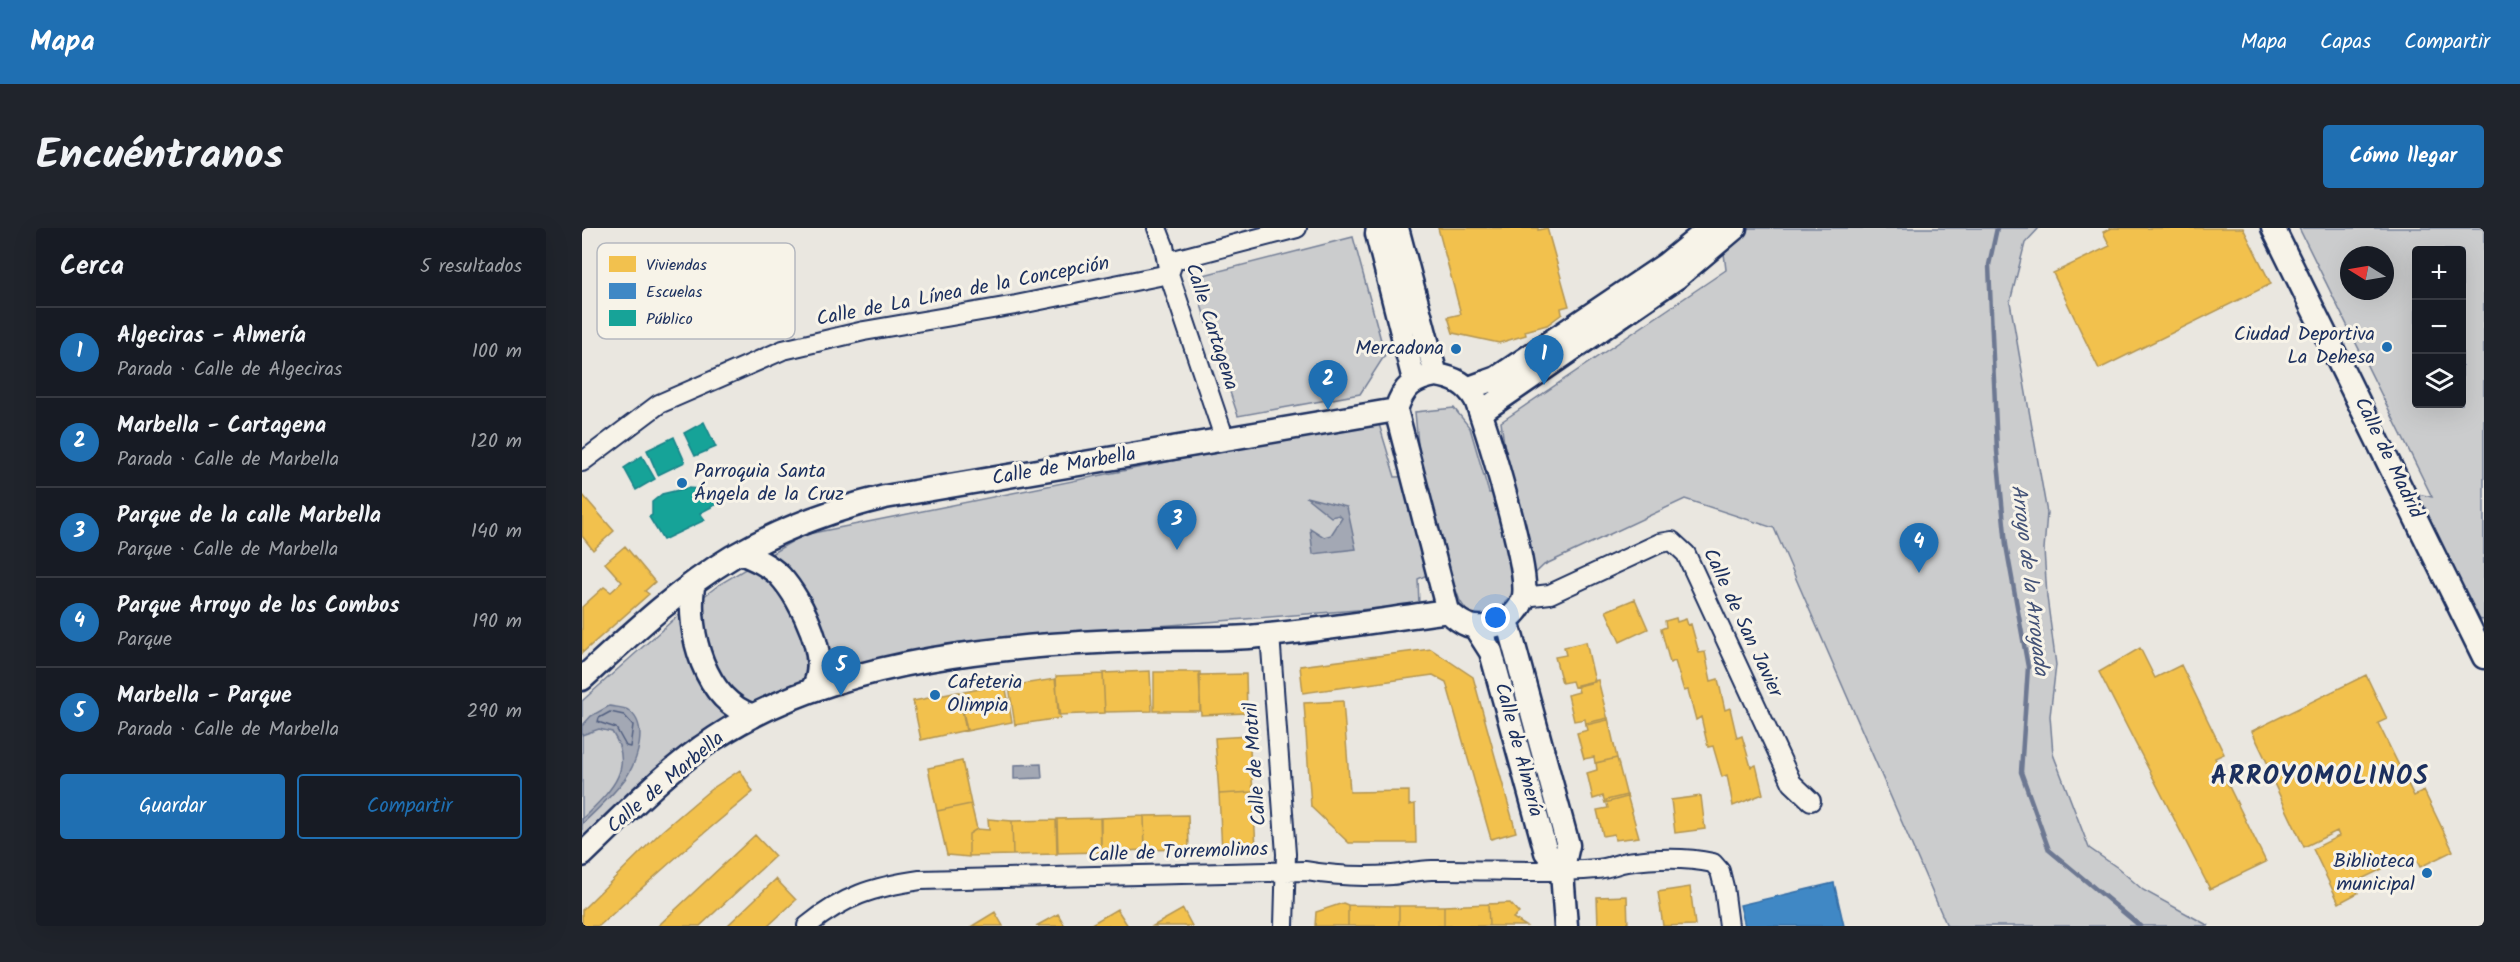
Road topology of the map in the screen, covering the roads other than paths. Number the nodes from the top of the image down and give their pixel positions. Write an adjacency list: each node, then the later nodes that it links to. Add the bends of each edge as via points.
1 (1157, 228): 9 (street, Calle Cartagena)
2 (1297, 228): 9 (street, Calle de La Línea de la Concepción, via 1174,261)
3 (1378, 228): 11 (street)
4 (1397, 228): 10 (street)
5 (1710, 228): 8 (street)
6 (1735, 228): 8 (street)
7 (2273, 228): 23 (street, Calle de Madrid)
8 (1699, 249): 12 (street, via 1665,265 1497,378); 14 (street)
9 (1169, 274): 15 (street, Calle Cartagena); 16 (street, Calle de La Línea de la Concepción, via 783,350 659,404)
10 (1436, 375): 11 (street); 12 (street)
11 (1414, 380): 13 (street)
12 (1469, 388): 14 (street)
13 (1396, 410): 15 (street, Calle de Marbella); 20 (street)
14 (1480, 412): 19 (street, via 1519,557)
15 (1225, 440): 17 (street, Calle de Marbella, via 885,497 806,521)
16 (582, 462)
17 (741, 553): 18 (street, Calle de Marbella); 27 (street, via 764,562 797,598 819,662 819,680)
18 (693, 586): 26 (street, Calle de Marbella); 28 (street, Calle de Marbella, via 690,611 700,657 717,688 737,711)
19 (1524, 597): 21 (street); 29 (street, Calle de San Javier, via 1550,594 1672,541 1686,554 1792,783)
20 (1448, 611): 22 (street, via 1461,624); 24 (street, Calle de Marbella)
21 (1507, 620): 22 (street); 32 (street, Calle de Almería, via 1568,845)
22 (1475, 627): 32 (street, Calle de Almería, via 1491,652 1546,852)
23 (2478, 631): 25 (street, Calle de Madrid)
24 (1270, 634): 27 (street, Calle de Marbella, via 1035,647 965,655); 31 (street, Calle de Motril)
25 (2484, 657)
26 (582, 679)
27 (812, 689): 28 (street, Calle de Marbella)
28 (753, 716): 30 (street, Calle de Marbella, via 714,738 654,787)
29 (1811, 801)
30 (582, 855)
31 (1286, 872): 32 (street, Calle de Torremolinos, via 1334,876 1393,875 1415,870); 33 (street, Calle de Torremolinos, via 920,880 882,885 853,896); 35 (street, Calle de Motril)
32 (1562, 872): 36 (street, Calle de Almería); 37 (street, Calle de Torremolinos, via 1673,859 1713,863 1720,871)
33 (831, 918): 34 (street, Calle de Torremolinos)
34 (807, 926)
35 (1284, 926)
36 (1566, 926)
37 (1729, 926)

